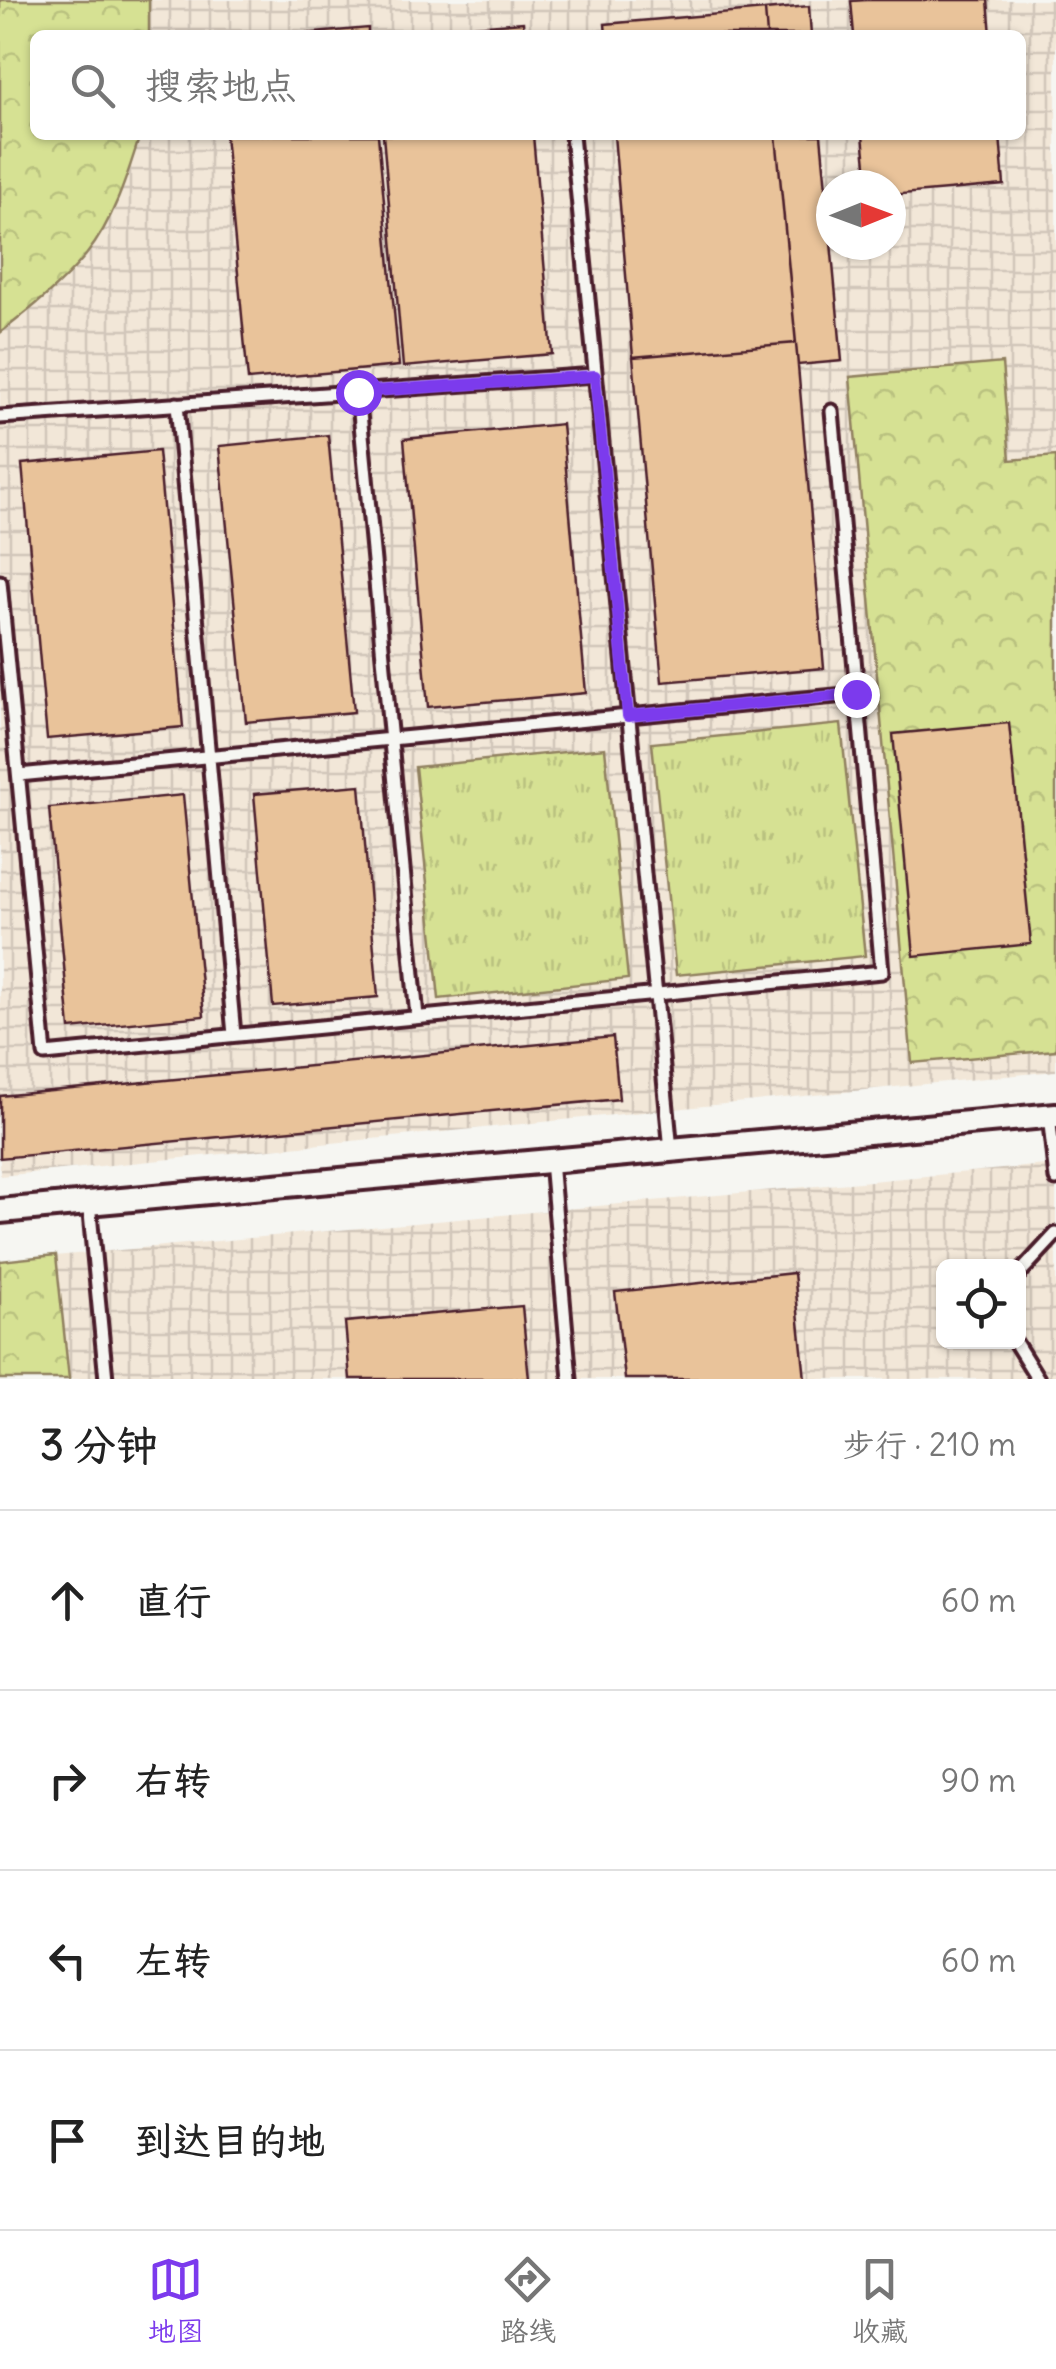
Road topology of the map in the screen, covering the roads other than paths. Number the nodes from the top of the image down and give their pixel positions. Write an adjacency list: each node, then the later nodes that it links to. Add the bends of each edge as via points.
1 (572, 140): 2 (lane)
2 (595, 376): 3 (lane); 9 (lane)
3 (358, 392): 4 (lane); 10 (lane)
4 (177, 404): 6 (lane); 11 (lane)
5 (832, 411): 8 (lane)
6 (0, 417)
7 (0, 582): 12 (lane)
8 (856, 694): 9 (lane); 13 (lane, via 882,972)
9 (628, 716): 10 (lane); 13 (lane)
10 (390, 739): 11 (lane); 14 (lane)
11 (209, 756): 12 (lane); 15 (lane)
12 (18, 775): 15 (lane, via 45,1054)
13 (655, 994): 14 (lane); 17 (lane)
14 (417, 1017): 15 (lane)
15 (234, 1035)
16 (1053, 1115): 17 (street); 19 (lane)
17 (671, 1150): 18 (street)
18 (552, 1161): 20 (street); 26 (lane)
19 (1056, 1179)
20 (89, 1203): 21 (street); 25 (lane)
21 (0, 1211)
22 (1056, 1234): 23 (lane)
23 (1026, 1267)
24 (1019, 1349): 27 (lane)
25 (106, 1379)
26 (570, 1379)
27 (1038, 1379)

